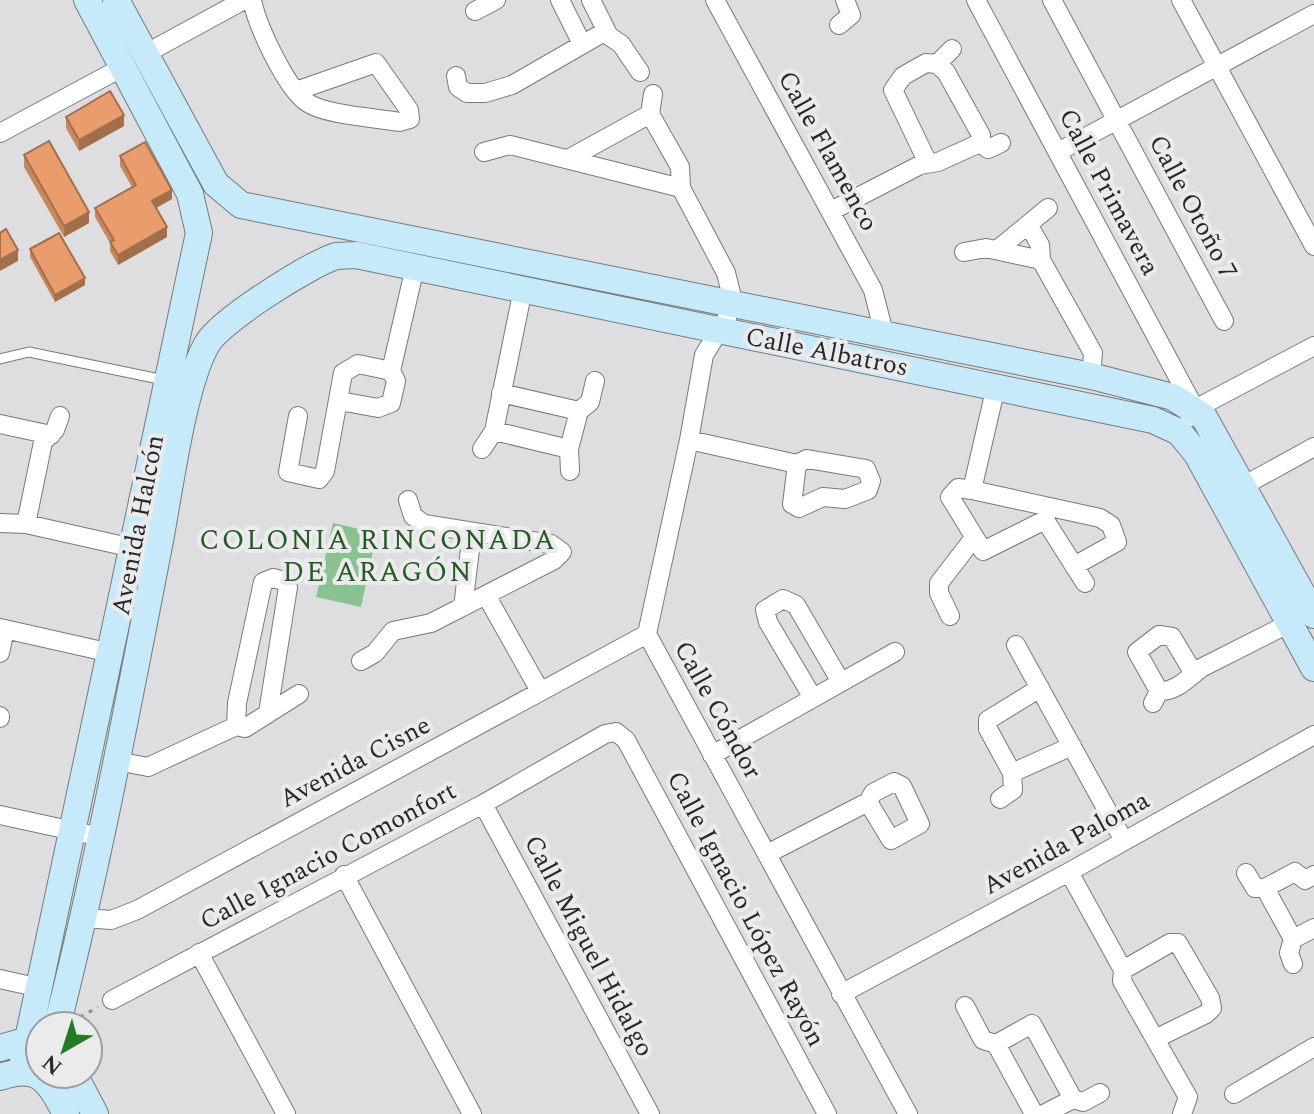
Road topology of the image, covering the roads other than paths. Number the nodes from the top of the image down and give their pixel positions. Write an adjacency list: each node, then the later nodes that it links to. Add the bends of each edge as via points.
1 (87, 0): 19 (street, Avenida Halcón)
2 (116, 0): 19 (street, Avenida Halcón)
3 (244, 0): 19 (street)
4 (252, 0): 24 (street, via 264,37)
5 (496, 0): 13 (street)
6 (560, 0): 17 (street)
7 (591, 0): 16 (street)
8 (715, 0): 38 (street, Calle Flamenco)
9 (976, 0): 32 (street, Calle Primavera)
10 (1052, 0): 27 (street, Calle Otoño 7)
11 (1181, 0): 21 (street)
12 (852, 2): 15 (street, via 851,15)
13 (475, 11)
14 (1314, 14): 21 (street)
15 (839, 25)
16 (606, 31): 17 (street); 22 (street)
17 (582, 44): 23 (street, via 493,91 464,92)
18 (952, 49): 20 (street)
19 (134, 60): 28 (street); 36 (street, Avenida Halcón, via 216,184); 41 (street, Avenida Halcón, via 190,194)
20 (937, 64): 29 (street, via 981,135); 34 (street, via 926,63 903,76 893,90)
21 (1217, 64): 27 (street); 42 (street)
22 (640, 72)
23 (456, 76)
24 (296, 91): 24 (street, via 312,106 400,122 410,119 376,63)
25 (653, 94): 26 (street)
26 (650, 114): 33 (street); 35 (street, via 680,167)
27 (1116, 118): 32 (street); 51 (street, Calle Otoño 7)
28 (0, 133)
29 (980, 143): 30 (street, via 988,149); 34 (street)
30 (1001, 143)
31 (484, 152): 33 (street, via 510,145)
32 (1058, 152): 64 (street, Calle Primavera)
33 (570, 158): 35 (street)
34 (928, 163): 38 (street)
35 (681, 188): 50 (street, via 726,273)
36 (235, 202): 39 (street, Calle Albatros); 41 (street, via 211,214)
37 (1048, 208): 40 (street)
38 (833, 210): 54 (street, Calle Flamenco, via 873,290)
39 (313, 220): 46 (street, via 323,244); 50 (street, Calle Albatros)
40 (1029, 226): 43 (street); 45 (street, via 1040,245)
41 (199, 233): 49 (street, Avenida Halcón)
42 (1314, 246)
43 (997, 250): 44 (street, via 974,247); 45 (street)
44 (964, 252)
45 (1041, 260): 58 (street, via 1093,353)
46 (320, 262): 47 (street, Calle Albatros, via 356,255); 52 (street, Calle Albatros)
47 (415, 267): 48 (street, Calle Albatros); 57 (street)
48 (523, 289): 53 (street, Calle Albatros); 62 (street)
49 (185, 302): 52 (street, via 204,320); 59 (street, Avenida Halcón)
50 (730, 303): 53 (street, Calle Cóndor); 54 (street, Calle Albatros)
51 (1224, 321)
52 (223, 324): 113 (street, Avenida Halcón, via 205,348 191,392)
53 (721, 330): 61 (street, Calle Albatros); 72 (street, Calle Cóndor, via 704,355)
54 (884, 333): 58 (street, Calle Albatros)
55 (1314, 346): 64 (street)
56 (0, 359): 59 (lane, via 29,352)
57 (391, 371): 63 (street, via 350,367 341,376); 63 (street, via 396,381 388,406)
58 (1091, 376): 64 (street, Calle Albatros, via 1158,392)
59 (167, 381): 86 (street, Avenida Halcón)
60 (595, 381): 65 (street, via 590,402)
61 (996, 386): 70 (street, Calle Albatros, via 1153,420); 79 (street)
62 (501, 393): 65 (street); 69 (street)
63 (340, 401): 67 (street, via 319,479 288,472)
64 (1195, 409): 70 (street); 78 (street, Calle Albatros)
65 (579, 411): 75 (street)
66 (60, 416): 71 (street)
67 (298, 416)
68 (0, 424): 71 (street)
69 (494, 431): 74 (street); 75 (street)
70 (1179, 432): 90 (street, Calle Albatros)
71 (51, 435): 83 (street, via 43,442)
72 (689, 440): 76 (street); 94 (street, Calle Cóndor)
73 (1314, 447): 78 (street)
74 (482, 449)
75 (569, 449): 77 (street)
76 (797, 464)
77 (570, 471)
78 (1243, 486): 90 (street, Calle Albatros)
79 (972, 490): 81 (street); 85 (street, via 958,488 950,497)
80 (408, 500): 84 (street, via 417,521)
81 (1046, 514): 85 (street, via 986,551); 87 (street); 87 (street, via 1100,518 1114,528 1114,545)
82 (0, 523): 83 (street)
83 (26, 524): 86 (street)
84 (472, 533): 89 (street, via 561,549 554,560); 91 (street)
85 (973, 539): 92 (street, via 938,586)
86 (133, 548): 98 (street, Avenida Halcón)
87 (1074, 566): 88 (street)
88 (1085, 583)
89 (486, 595): 91 (street); 104 (street)
90 (1305, 605): 100 (street, Calle Albatros); 101 (street)
91 (463, 607): 99 (street, via 431,623 393,631)
92 (950, 616)
93 (2, 629): 97 (street); 98 (street)
94 (647, 634): 104 (street, Avenida Cisne); 112 (street, Calle Cóndor)
95 (1016, 645): 103 (street)
96 (895, 652): 102 (street)
97 (0, 653)
98 (111, 653): 119 (street, Avenida Halcón)
99 (361, 661)
100 (1314, 668)
101 (1194, 674): 101 (street, via 1156,697 1137,652 1159,635 1172,637)
102 (841, 682): 106 (street); 106 (street, via 796,605 783,599 771,603 765,610 768,622)
103 (1040, 688): 111 (street); 114 (street, via 988,720)
104 (540, 691): 128 (street, Avenida Cisne, via 137,910 111,920)
105 (299, 694): 107 (street)
106 (813, 698): 112 (street)
107 (268, 713): 108 (street, via 245,728); 108 (street, via 288,587 273,578 263,582)
108 (236, 726): 113 (street, via 148,767)
109 (616, 732): 117 (street, Calle Ignacio Comonfort); 157 (street, Calle Ignacio López Rayón, via 626,740)
110 (1314, 735): 121 (street, Avenida Paloma)
111 (1072, 746): 114 (street); 121 (street)
112 (712, 755): 122 (street, Calle Cóndor)
113 (117, 761): 120 (street, Avenida Halcón)
114 (1012, 773): 115 (street, via 1015,787)
115 (1000, 799)
116 (868, 802): 122 (street)
117 (483, 804): 125 (street, Calle Ignacio Comonfort); 156 (street, Calle Miguel Hidalgo)
118 (0, 815): 119 (street)
119 (75, 831): 120 (street); 135 (street, Avenida Halcón)
120 (101, 837): 128 (street, Avenida Halcón)
121 (1124, 841): 123 (street, Avenida Paloma)
122 (767, 854): 136 (street, Calle Cóndor)
123 (1069, 872): 133 (street); 136 (street, Avenida Paloma)
124 (1246, 873): 127 (street, via 1255,888)
125 (344, 875): 131 (street, Calle Ignacio Comonfort); 155 (street)
126 (1311, 883): 127 (street, via 1295,872)
127 (1265, 888): 130 (street)
128 (85, 918): 140 (street, Avenida Halcón)
129 (1314, 928): 130 (street)
130 (1293, 939): 132 (street)
131 (199, 953): 137 (street, Calle Ignacio Comonfort); 154 (street)
132 (1293, 964)
133 (1123, 970): 141 (street, via 1122,981); 141 (street, via 1178,943 1210,998 1212,1008 1206,1014)
134 (0, 979): 135 (street)
135 (40, 988): 139 (street, Avenida Halcón)
136 (841, 994): 158 (street, Calle Cóndor)
137 (112, 1000)
138 (965, 1006): 143 (street, via 983,1040)
139 (38, 1010)
140 (69, 1010)
141 (1155, 1039): 159 (street, via 1188,1097)
142 (24, 1043): 145 (street)
143 (996, 1044): 150 (street, via 1035,1015); 151 (street)
144 (1314, 1047): 149 (street)
145 (0, 1048)
146 (42, 1090): 152 (street)
147 (82, 1090): 153 (street)
148 (1100, 1093): 150 (street, via 1080,1103)
149 (1234, 1094)
150 (1073, 1099): 151 (street)
151 (1035, 1113)
152 (66, 1114)
153 (95, 1114)
154 (286, 1114)
155 (472, 1114)
156 (650, 1114)
157 (827, 1114)
158 (908, 1114)
159 (1182, 1114)

